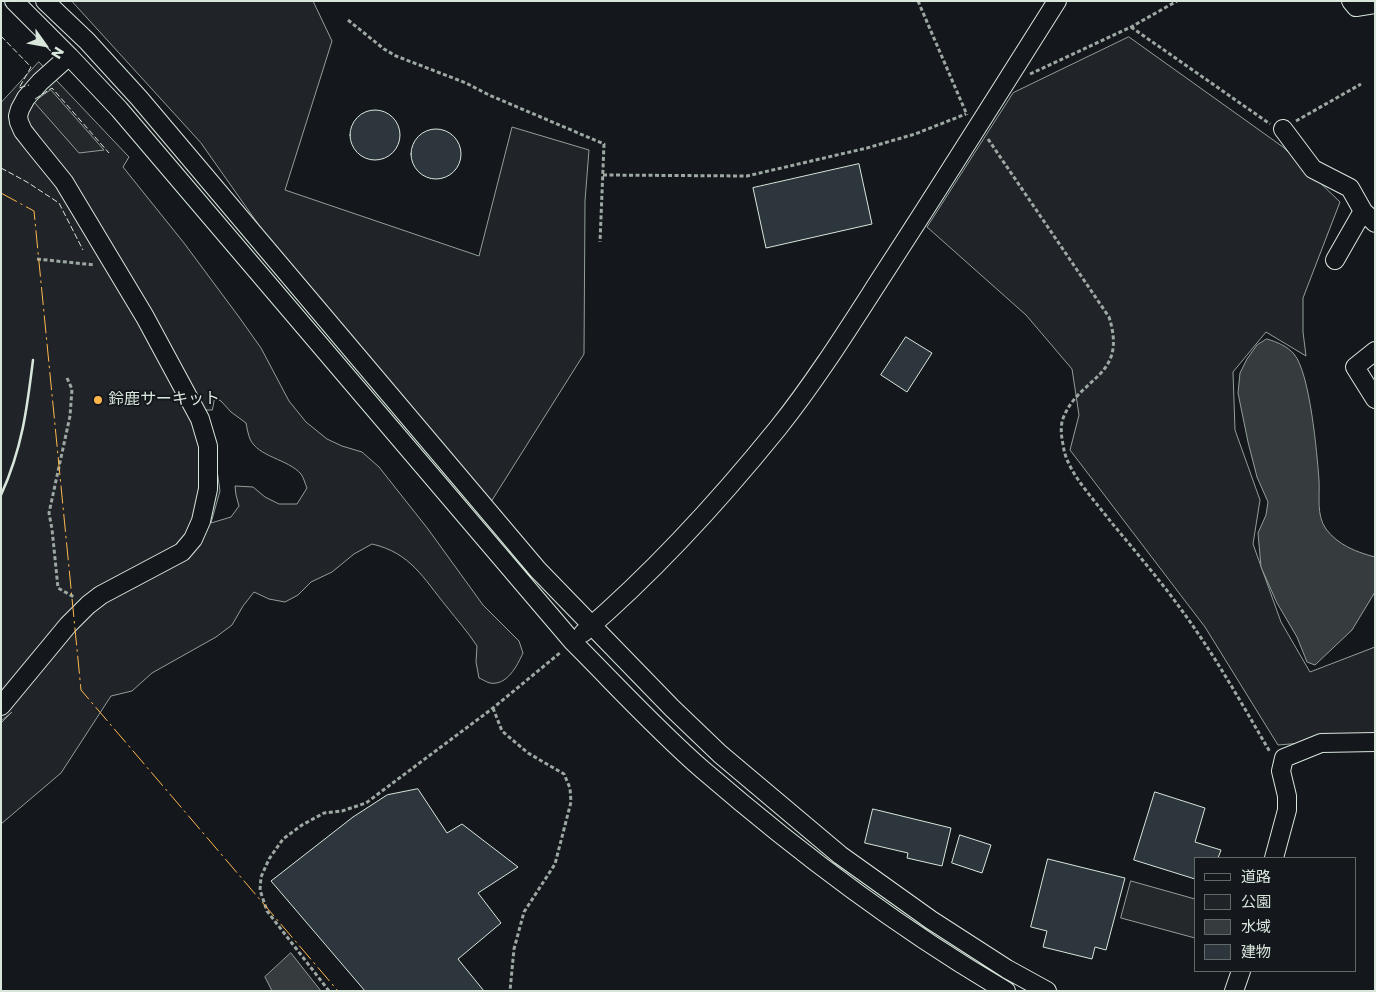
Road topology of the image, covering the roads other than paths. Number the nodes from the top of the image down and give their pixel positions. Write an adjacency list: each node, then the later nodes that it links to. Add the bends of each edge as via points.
1 (14, 1): 6 (street)
2 (45, 1): 12 (street, via 139,98 538,570)
3 (1057, 1): 12 (street, via 972,120 837,346 779,427 652,569)
4 (1351, 1): 5 (street, via 1356,7)
5 (1375, 4)
6 (69, 56): 13 (street, via 119,109); 14 (street, via 26,98 20,109 19,122 64,182 171,363 200,419 208,446 208,489 201,521 193,539 182,552 88,605)
7 (1283, 129): 8 (street, via 1313,169 1350,188)
8 (1369, 217): 9 (street)
9 (1335, 260)
10 (1375, 351): 11 (street, via 1354,367)
11 (1375, 399)
12 (591, 626): 13 (street); 19 (street, via 720,754 840,855 931,920)
13 (573, 642): 18 (street, via 702,769 828,873 919,938)
14 (1, 706)
15 (1375, 742): 16 (street, via 1321,743 1284,758 1281,770 1288,796 1287,810)
16 (1274, 857)
17 (1241, 972): 20 (street)
18 (1006, 991)
19 (1047, 991)
20 (1234, 991)

